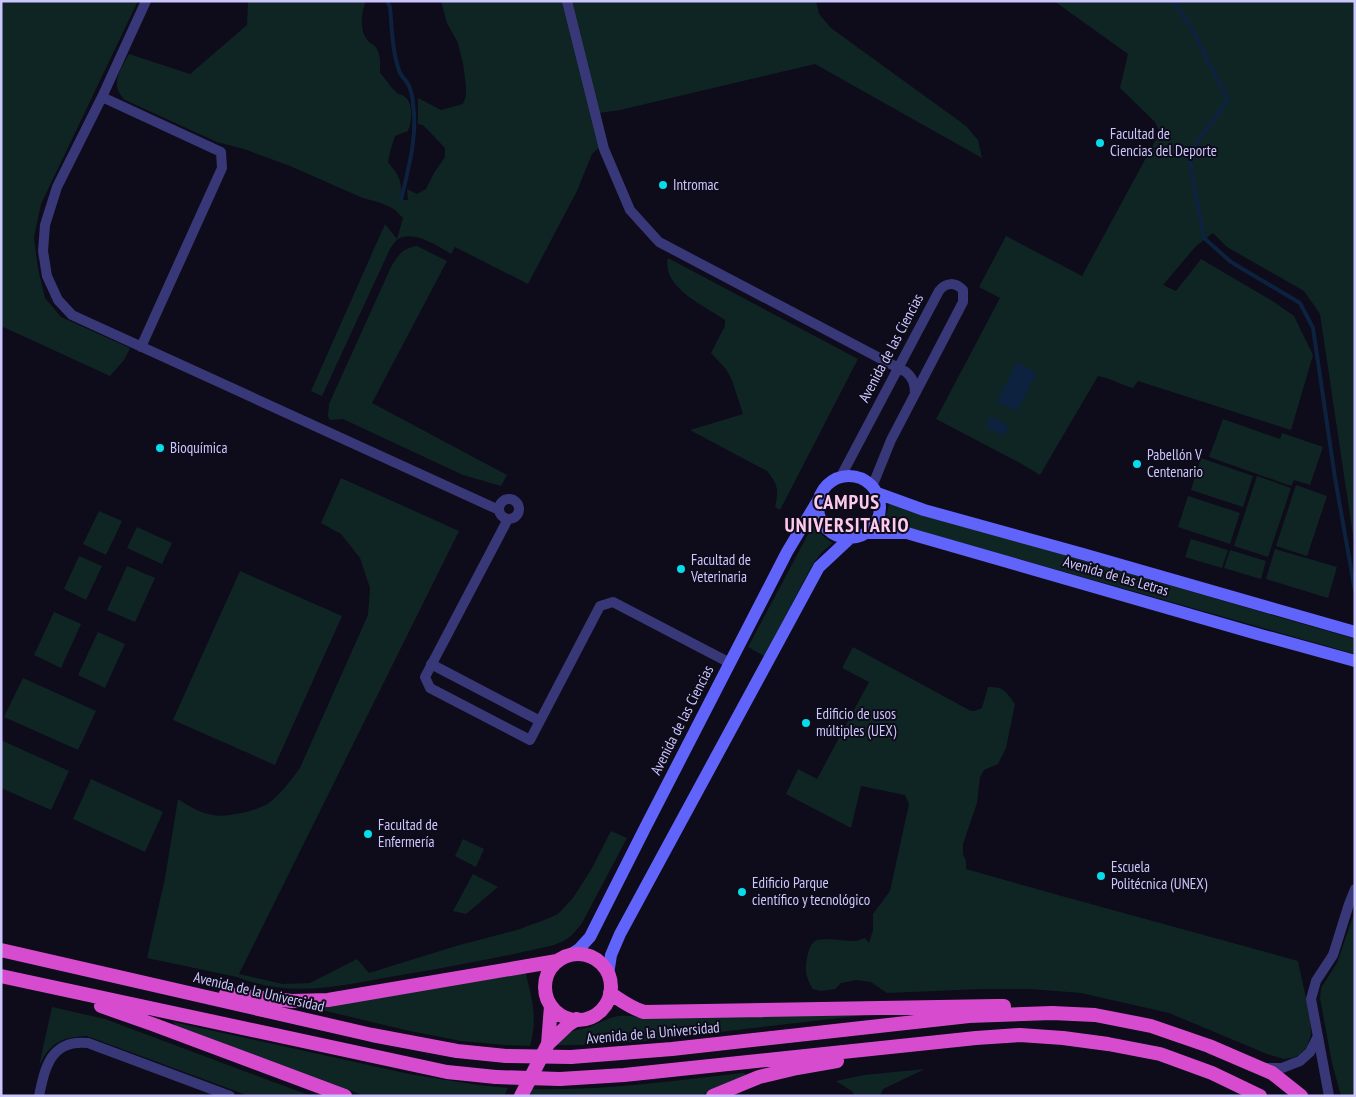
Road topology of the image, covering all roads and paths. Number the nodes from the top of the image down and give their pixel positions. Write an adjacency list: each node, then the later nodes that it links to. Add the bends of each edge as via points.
1 (146, 1): 3 (street)
2 (567, 1): 5 (street, via 604,149 630,210 659,242)
3 (102, 97): 4 (street, via 57,187 45,225 43,251 47,276 58,300 72,315); 4 (street, via 221,152 222,168)
4 (142, 347): 10 (street, via 473,498)
5 (899, 368): 6 (street, via 911,376); 6 (street, Avenida de las Ciencias, via 939,291 950,284 960,287 963,302); 7 (street, Avenida de las Ciencias)
6 (915, 394): 8 (street, Avenida de las Ciencias, via 891,440)
7 (840, 478): 8 (main road, via 852,476 863,479); 9 (main road, via 828,485)
8 (874, 490): 12 (main road, via 880,502 879,515); 14 (main road, Avenida de las Letras, via 924,510)
9 (820, 497): 13 (main road, via 819,515 825,527 836,536); 16 (main road, Avenida de las Ciencias, via 787,552)
10 (501, 505): 11 (street, via 502,516); 11 (street, via 506,499 513,499 519,506 517,515)
11 (508, 519): 17 (street)
12 (867, 533): 13 (main road); 15 (main road, Avenida de las Letras, via 907,533)
13 (850, 538): 22 (main road, via 819,567 620,934 611,955)
14 (1355, 632)
15 (1355, 661)
16 (730, 663): 18 (street, via 613,602 600,606); 21 (main road, Avenida de las Ciencias, via 590,938)
17 (431, 664): 18 (street); 18 (street, via 425,677 430,688 530,740)
18 (540, 721)
19 (1355, 889): 30 (street, via 1333,955 1316,981 1311,999)
20 (1, 950): 25 (highway, Avenida de la Universidad)
21 (564, 958): 22 (highway, via 580,954 592,958); 25 (highway, via 328,1000 292,1001); 27 (highway, via 550,970 545,983)
22 (608, 974): 26 (highway)
23 (1, 976): 24 (highway)
24 (44, 986): 31 (highway, bridge, via 446,1072 496,1077 560,1079 624,1075); 36 (highway)
25 (183, 990): 28 (highway, Avenida de la Universidad, bridge, via 372,1035 457,1051 506,1056 571,1057 969,1016)
26 (610, 992): 28 (highway, via 625,1004 644,1012 998,1006); 29 (highway, via 607,1002 598,1012)
27 (551, 1006): 29 (highway, via 562,1016); 32 (highway)
28 (1052, 1013): 33 (highway, Avenida de la Universidad, via 1095,1015 1151,1026)
29 (576, 1019): 32 (highway)
30 (1318, 1036): 33 (street, via 1310,1052 1300,1061 1282,1068); 41 (street)
31 (976, 1038): 38 (highway, via 797,1068 759,1077); 39 (highway, via 1020,1035 1063,1038 1160,1054 1212,1073)
32 (548, 1044): 37 (highway)
33 (1259, 1068): 40 (highway, Avenida de la Universidad, via 1272,1073)
34 (39, 1096): 35 (street, via 51,1057 63,1046 77,1042 88,1043)
35 (230, 1096)
36 (345, 1096)
37 (521, 1096)
38 (713, 1096)
39 (1260, 1096)
40 (1301, 1096)
41 (1329, 1096)

